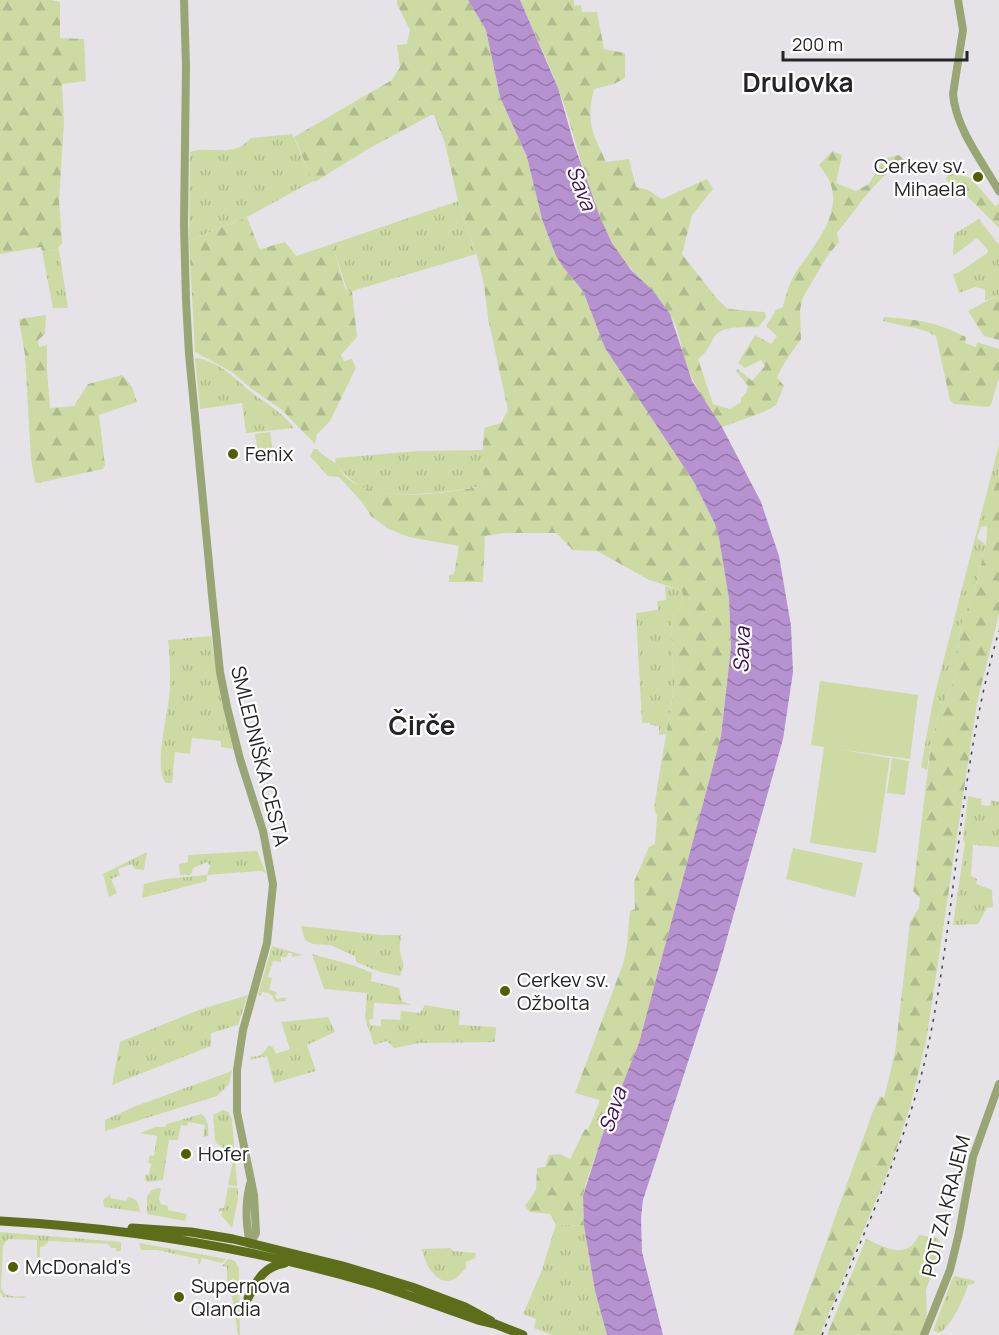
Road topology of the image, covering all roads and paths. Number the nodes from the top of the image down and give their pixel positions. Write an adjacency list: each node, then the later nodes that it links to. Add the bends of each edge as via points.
1 (184, 0): 7 (street, SMLEDNIŠKA CESTA, via 184,225 189,354 220,672 235,740 263,831 273,884 267,943 243,1029 237,1070 237,1112 251,1183 247,1196)
2 (958, 0): 3 (street, via 963,30 954,103 960,123)
3 (999, 191)
4 (999, 1084): 12 (street, POT ZA KRAJEM, via 973,1157 953,1260)
5 (0, 1221): 6 (main road)
6 (68, 1224): 7 (main road, via 191,1232); 8 (main road, via 199,1242)
7 (250, 1244): 10 (main road, via 412,1287 479,1313)
8 (287, 1262): 9 (main road, via 265,1271); 10 (main road, via 374,1284)
9 (248, 1298)
10 (495, 1324): 11 (main road)
11 (523, 1335)
12 (924, 1335)

